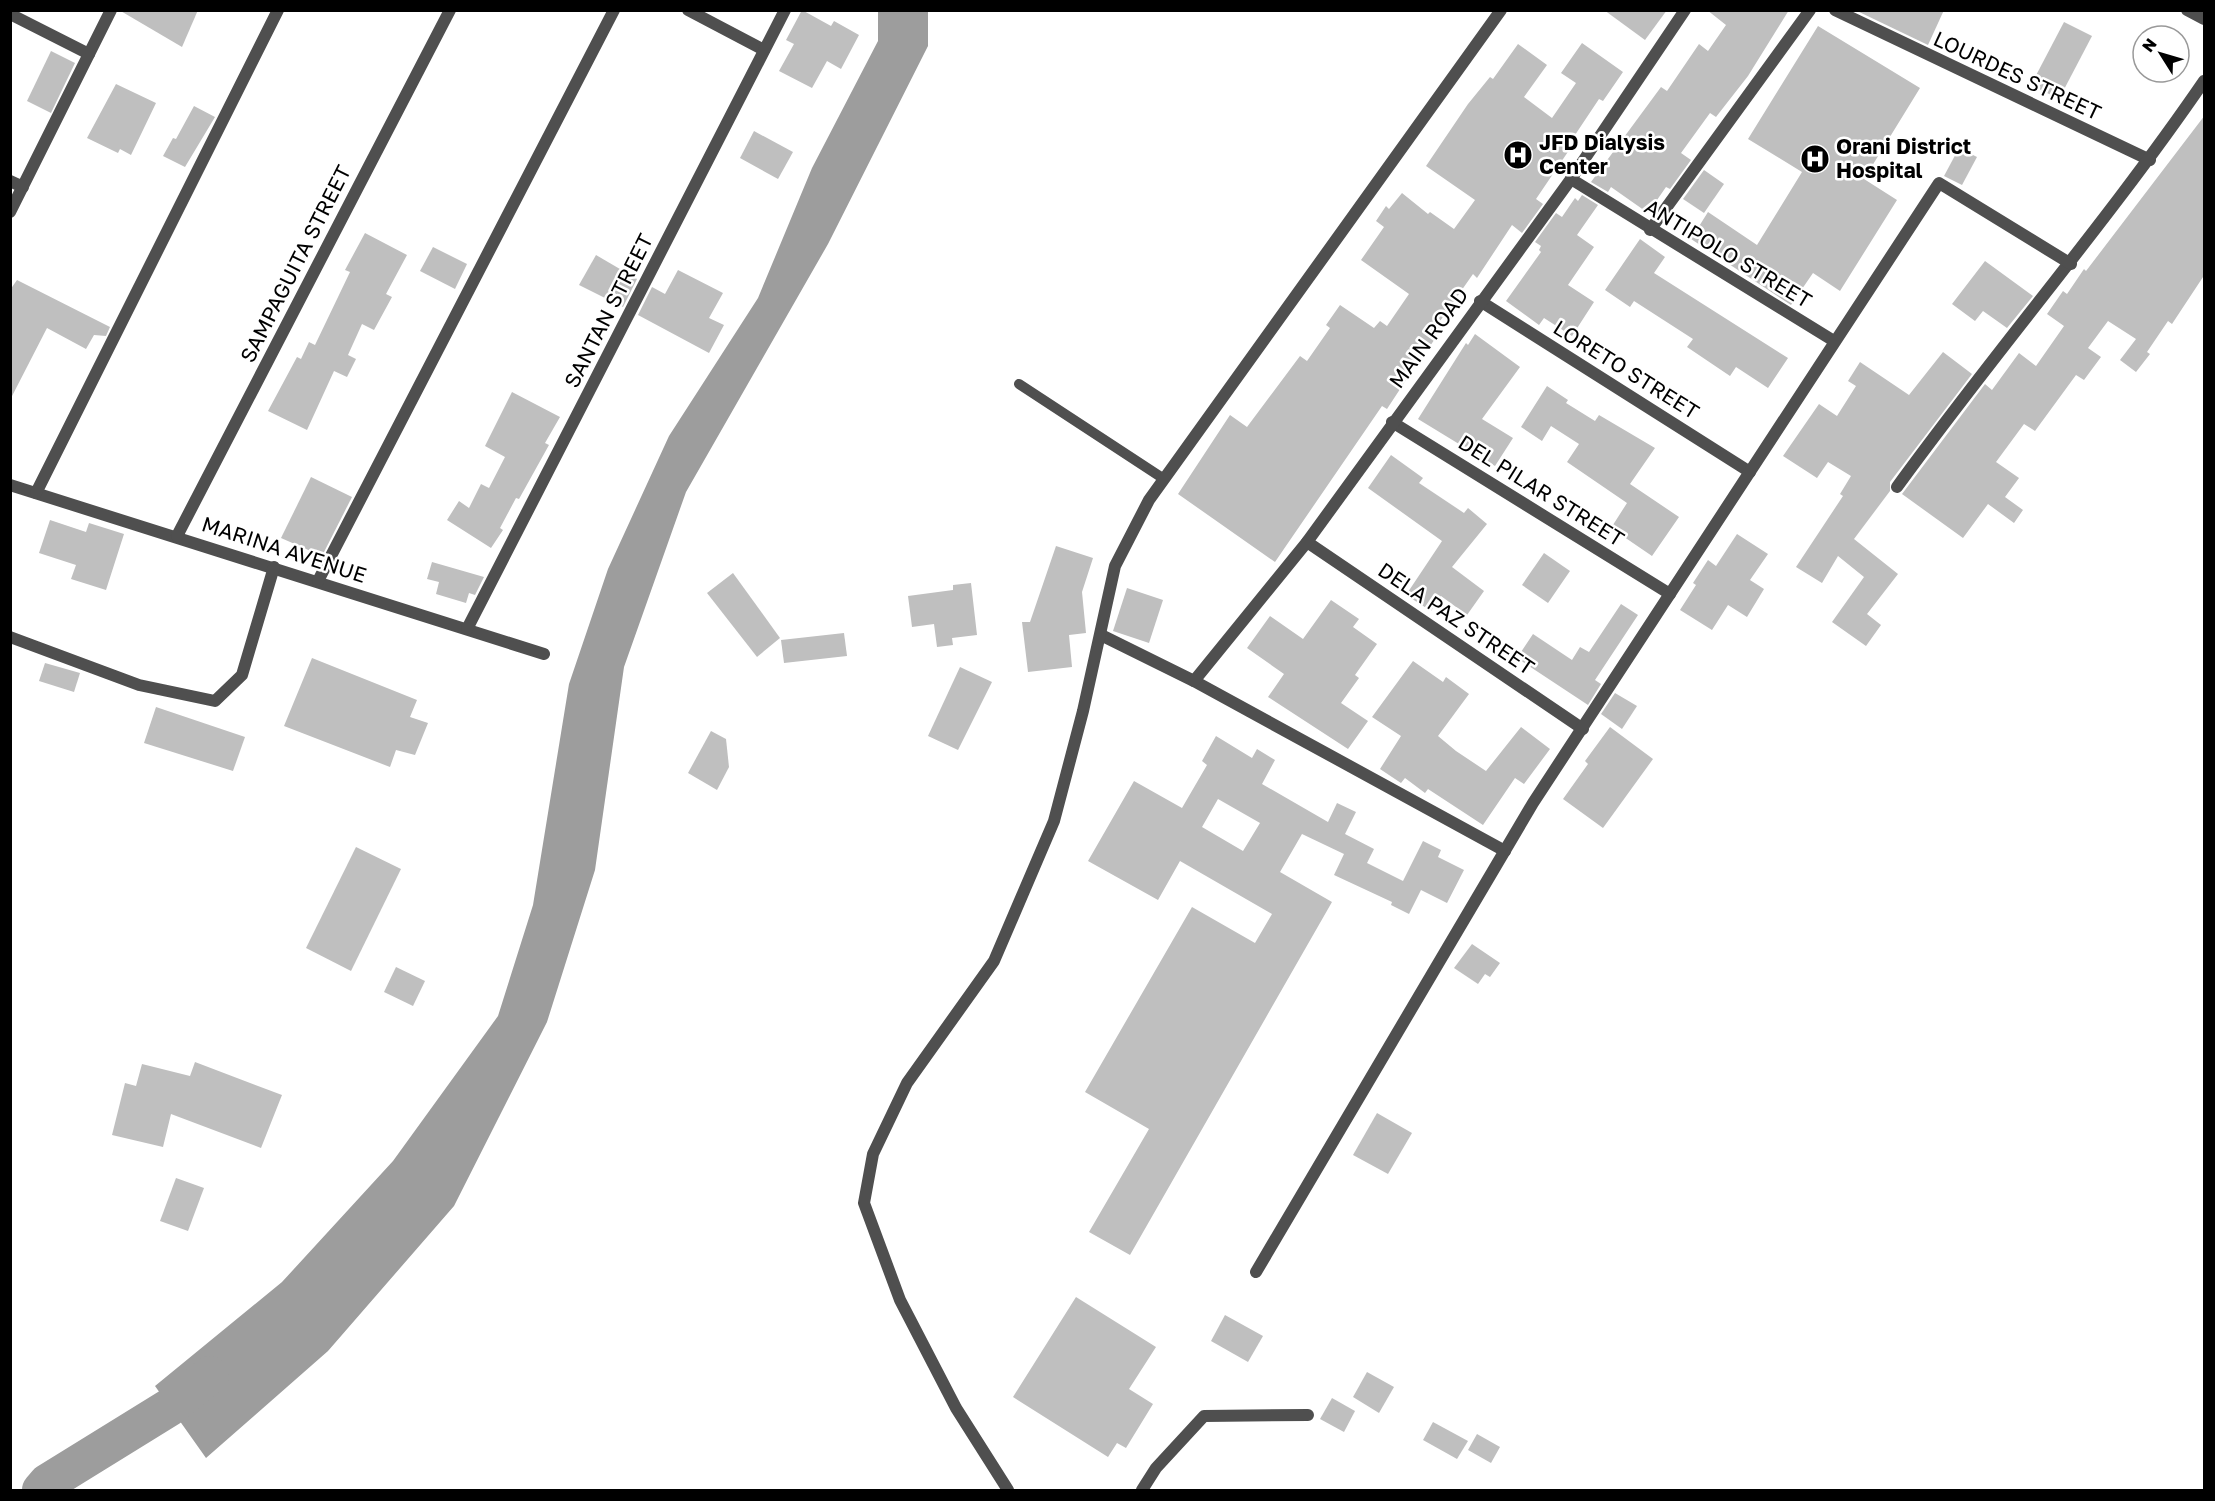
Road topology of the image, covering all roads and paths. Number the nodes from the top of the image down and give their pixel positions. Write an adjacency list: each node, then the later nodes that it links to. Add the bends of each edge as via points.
1 (111, 10): 15 (street)
2 (278, 10): 32 (street)
3 (450, 10): 33 (street, SAMPAGUITA STREET)
4 (614, 10): 36 (street)
5 (688, 10): 14 (street)
6 (785, 10): 14 (street, SANTAN STREET)
7 (1501, 10): 29 (street)
8 (1685, 10): 18 (street, MAIN ROAD)
9 (1809, 10): 22 (street)
10 (1835, 10): 17 (street, LOURDES STREET)
11 (2187, 10): 13 (street)
12 (10, 14): 15 (street)
13 (2205, 19)
14 (764, 50): 38 (street, SANTAN STREET)
15 (89, 54): 20 (street)
16 (2205, 81): 17 (street)
17 (2150, 160): 23 (street)
18 (1571, 179): 22 (street, ANTIPOLO STREET); 24 (street, MAIN ROAD)
19 (10, 181): 20 (street)
20 (23, 187): 21 (street)
21 (10, 212)
22 (1650, 230): 25 (street, ANTIPOLO STREET)
23 (2071, 264): 25 (street, via 1939,183); 31 (street)
24 (1480, 302): 27 (street, MAIN ROAD); 28 (street, LORETO STREET)
25 (1834, 341): 28 (street)
26 (1019, 384): 29 (lane)
27 (1392, 422): 34 (street, MAIN ROAD); 37 (street, DEL PILAR STREET)
28 (1750, 472): 37 (street)
29 (1164, 479): 39 (street, via 1115,566)
30 (10, 485): 32 (street, MARINA AVENUE)
31 (1897, 487)
32 (36, 493): 33 (street, MARINA AVENUE)
33 (177, 536): 35 (street, MARINA AVENUE)
34 (1307, 542): 42 (street, MAIN ROAD); 43 (street, DELA PAZ STREET)
35 (274, 567): 36 (street, MARINA AVENUE); 40 (street, via 242,675 215,701 139,685)
36 (318, 581): 38 (street, MARINA AVENUE)
37 (1670, 594): 43 (street)
38 (467, 629): 41 (street, MARINA AVENUE)
39 (1101, 635): 42 (street); 47 (street, via 1054,820 1016,912 994,961 907,1083 873,1154 864,1203 900,1300 956,1408)
40 (10, 637)
41 (544, 654)
42 (1194, 681): 44 (street)
43 (1583, 729): 44 (street)
44 (1504, 851): 45 (street)
45 (1256, 1272)
46 (1308, 1415): 48 (street, via 1204,1416 1156,1468)
47 (1008, 1491)
48 (1142, 1491)

